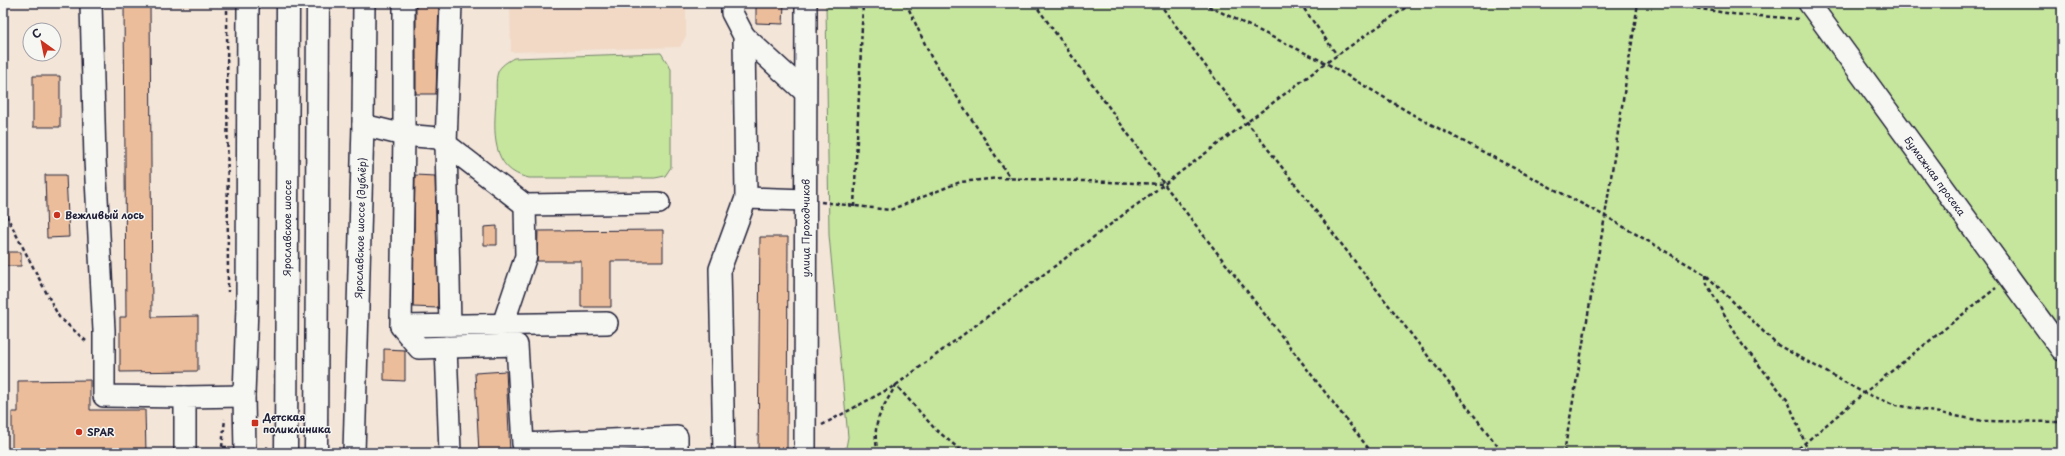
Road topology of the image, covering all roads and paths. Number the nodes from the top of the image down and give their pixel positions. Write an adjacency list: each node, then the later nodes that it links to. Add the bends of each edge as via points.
1 (91, 3): 46 (street, via 94,160)
2 (227, 3): 41 (path)
3 (248, 3): 51 (street, via 247,306)
4 (288, 3): 63 (main road, Ярославское шоссе)
5 (318, 3): 64 (main road)
6 (364, 3): 27 (street, Ярославское шоссе (дублёр))
7 (404, 3): 28 (street)
8 (451, 3): 29 (street)
9 (732, 3): 22 (street, via 732,13)
10 (806, 3): 25 (street, улица Проходчиков)
11 (863, 3): 36 (path)
12 (906, 3): 30 (path, via 931,56)
13 (1034, 3): 31 (path)
14 (1160, 3): 26 (path)
15 (1202, 3): 24 (path)
16 (1300, 3): 23 (path)
17 (1412, 3): 23 (path)
18 (1638, 3): 38 (path)
19 (1662, 3): 21 (path, via 1733,14)
20 (1809, 3): 21 (street, Бумажная просека)
21 (1822, 21): 40 (street, Бумажная просека)
22 (744, 36): 25 (street); 32 (street)
23 (1337, 55): 24 (path)
24 (1326, 63): 26 (path); 38 (path, via 1417,117)
25 (805, 92): 33 (street, улица Проходчиков)
26 (1247, 122): 31 (path); 73 (path)
27 (363, 125): 28 (street); 65 (street, Ярославское шоссе (дублёр))
28 (404, 135): 29 (street, via 438,138); 45 (street)
29 (446, 144): 35 (street); 44 (street)
30 (1010, 178): 31 (path); 36 (path, via 960,182 890,210)
31 (1164, 184): 49 (path); 72 (path)
32 (746, 198): 33 (street); 68 (street, via 720,269)
33 (805, 200): 36 (path); 69 (street, улица Проходчиков)
34 (659, 203): 35 (street)
35 (525, 205): 43 (street, via 526,256)
36 (854, 206)
37 (3, 209): 46 (path, via 59,317 85,341)
38 (1605, 216): 39 (path); 74 (path)
39 (1706, 275): 50 (path, via 1776,344); 55 (path, via 1707,284 1734,331 1788,401)
40 (2010, 277): 48 (street, Бумажная просека); 50 (path)
41 (228, 294)
42 (608, 323): 43 (street)
43 (503, 324): 44 (street)
44 (450, 325): 45 (street)
45 (401, 326): 47 (street, via 420,348)
46 (104, 345): 52 (street, via 104,396)
47 (446, 347): 66 (street); 67 (street, via 517,345 523,444 677,438)
48 (2062, 350)
49 (896, 385): 54 (path); 70 (path, via 877,417 875,441); 71 (path, via 935,429)
50 (1864, 393): 53 (path, via 1896,405 1983,420); 55 (path)
51 (236, 396): 52 (street); 56 (path); 58 (street)
52 (185, 397): 59 (street)
53 (2062, 422)
54 (824, 425)
55 (1806, 443): 75 (path); 76 (path)
56 (222, 447): 58 (path); 60 (path)
57 (265, 447): 62 (path)
58 (234, 449): 61 (path)
59 (185, 453)
60 (222, 453)
61 (226, 453)
62 (265, 453)
63 (286, 453)
64 (316, 453)
65 (354, 453)
66 (450, 453)
67 (677, 453)
68 (724, 453)
69 (805, 453)
70 (878, 453)
71 (964, 453)
72 (1372, 453)
73 (1503, 453)
74 (1564, 453)
75 (1793, 453)
76 (1809, 453)

